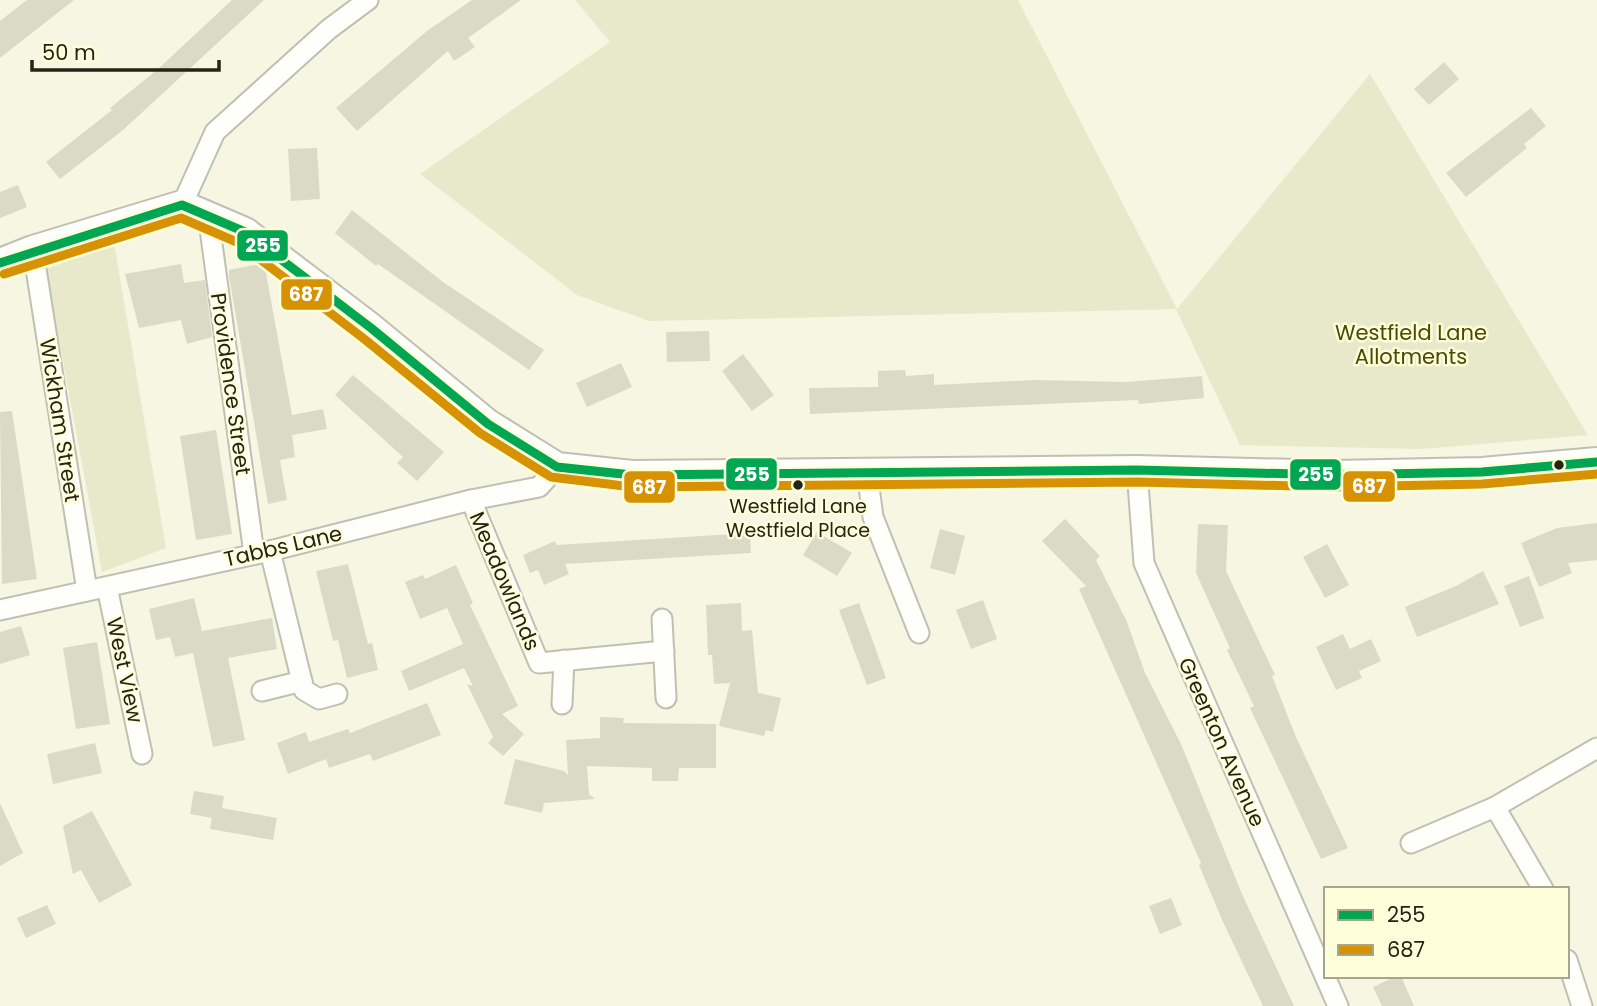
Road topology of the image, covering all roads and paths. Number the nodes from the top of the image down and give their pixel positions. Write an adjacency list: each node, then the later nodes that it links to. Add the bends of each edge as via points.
1 (368, 0): 2 (street, via 329,29 215,132)
2 (195, 210): 3 (main road); 6 (main road, via 244,232 488,424); 10 (street, Providence Street)
3 (33, 250): 4 (main road); 12 (street, Wickham Street)
4 (0, 263)
5 (1597, 462): 7 (main road, via 1482,472 1335,475)
6 (557, 467): 8 (main road, via 632,475); 9 (street, Tabbs Lane, via 539,487)
7 (1137, 470): 8 (main road); 29 (street, Greenton Avenue, via 1144,563)
8 (867, 472): 15 (street, via 873,517)
9 (471, 500): 10 (street, Tabbs Lane); 17 (street, Meadowlands, via 539,663)
10 (262, 552): 11 (street, Tabbs Lane); 18 (street, Providence Street)
11 (107, 587): 12 (street, Tabbs Lane); 24 (street, West View)
12 (87, 591): 13 (street, Tabbs Lane)
13 (0, 610)
14 (662, 619): 16 (street)
15 (919, 633)
16 (664, 651): 17 (street, Meadowlands); 21 (street)
17 (564, 660): 22 (street)
18 (303, 686): 19 (street); 20 (street, via 319,699)
19 (262, 691)
20 (337, 694)
21 (666, 698)
22 (562, 704)
23 (1597, 748): 25 (street)
24 (142, 754)
25 (1495, 807): 26 (street); 27 (street)
26 (1411, 843)
27 (1542, 887)
28 (1569, 966): 32 (street)
29 (1324, 974)
30 (1326, 978): 31 (street, Greenton Avenue)
31 (1338, 1006)
32 (1582, 1006)

